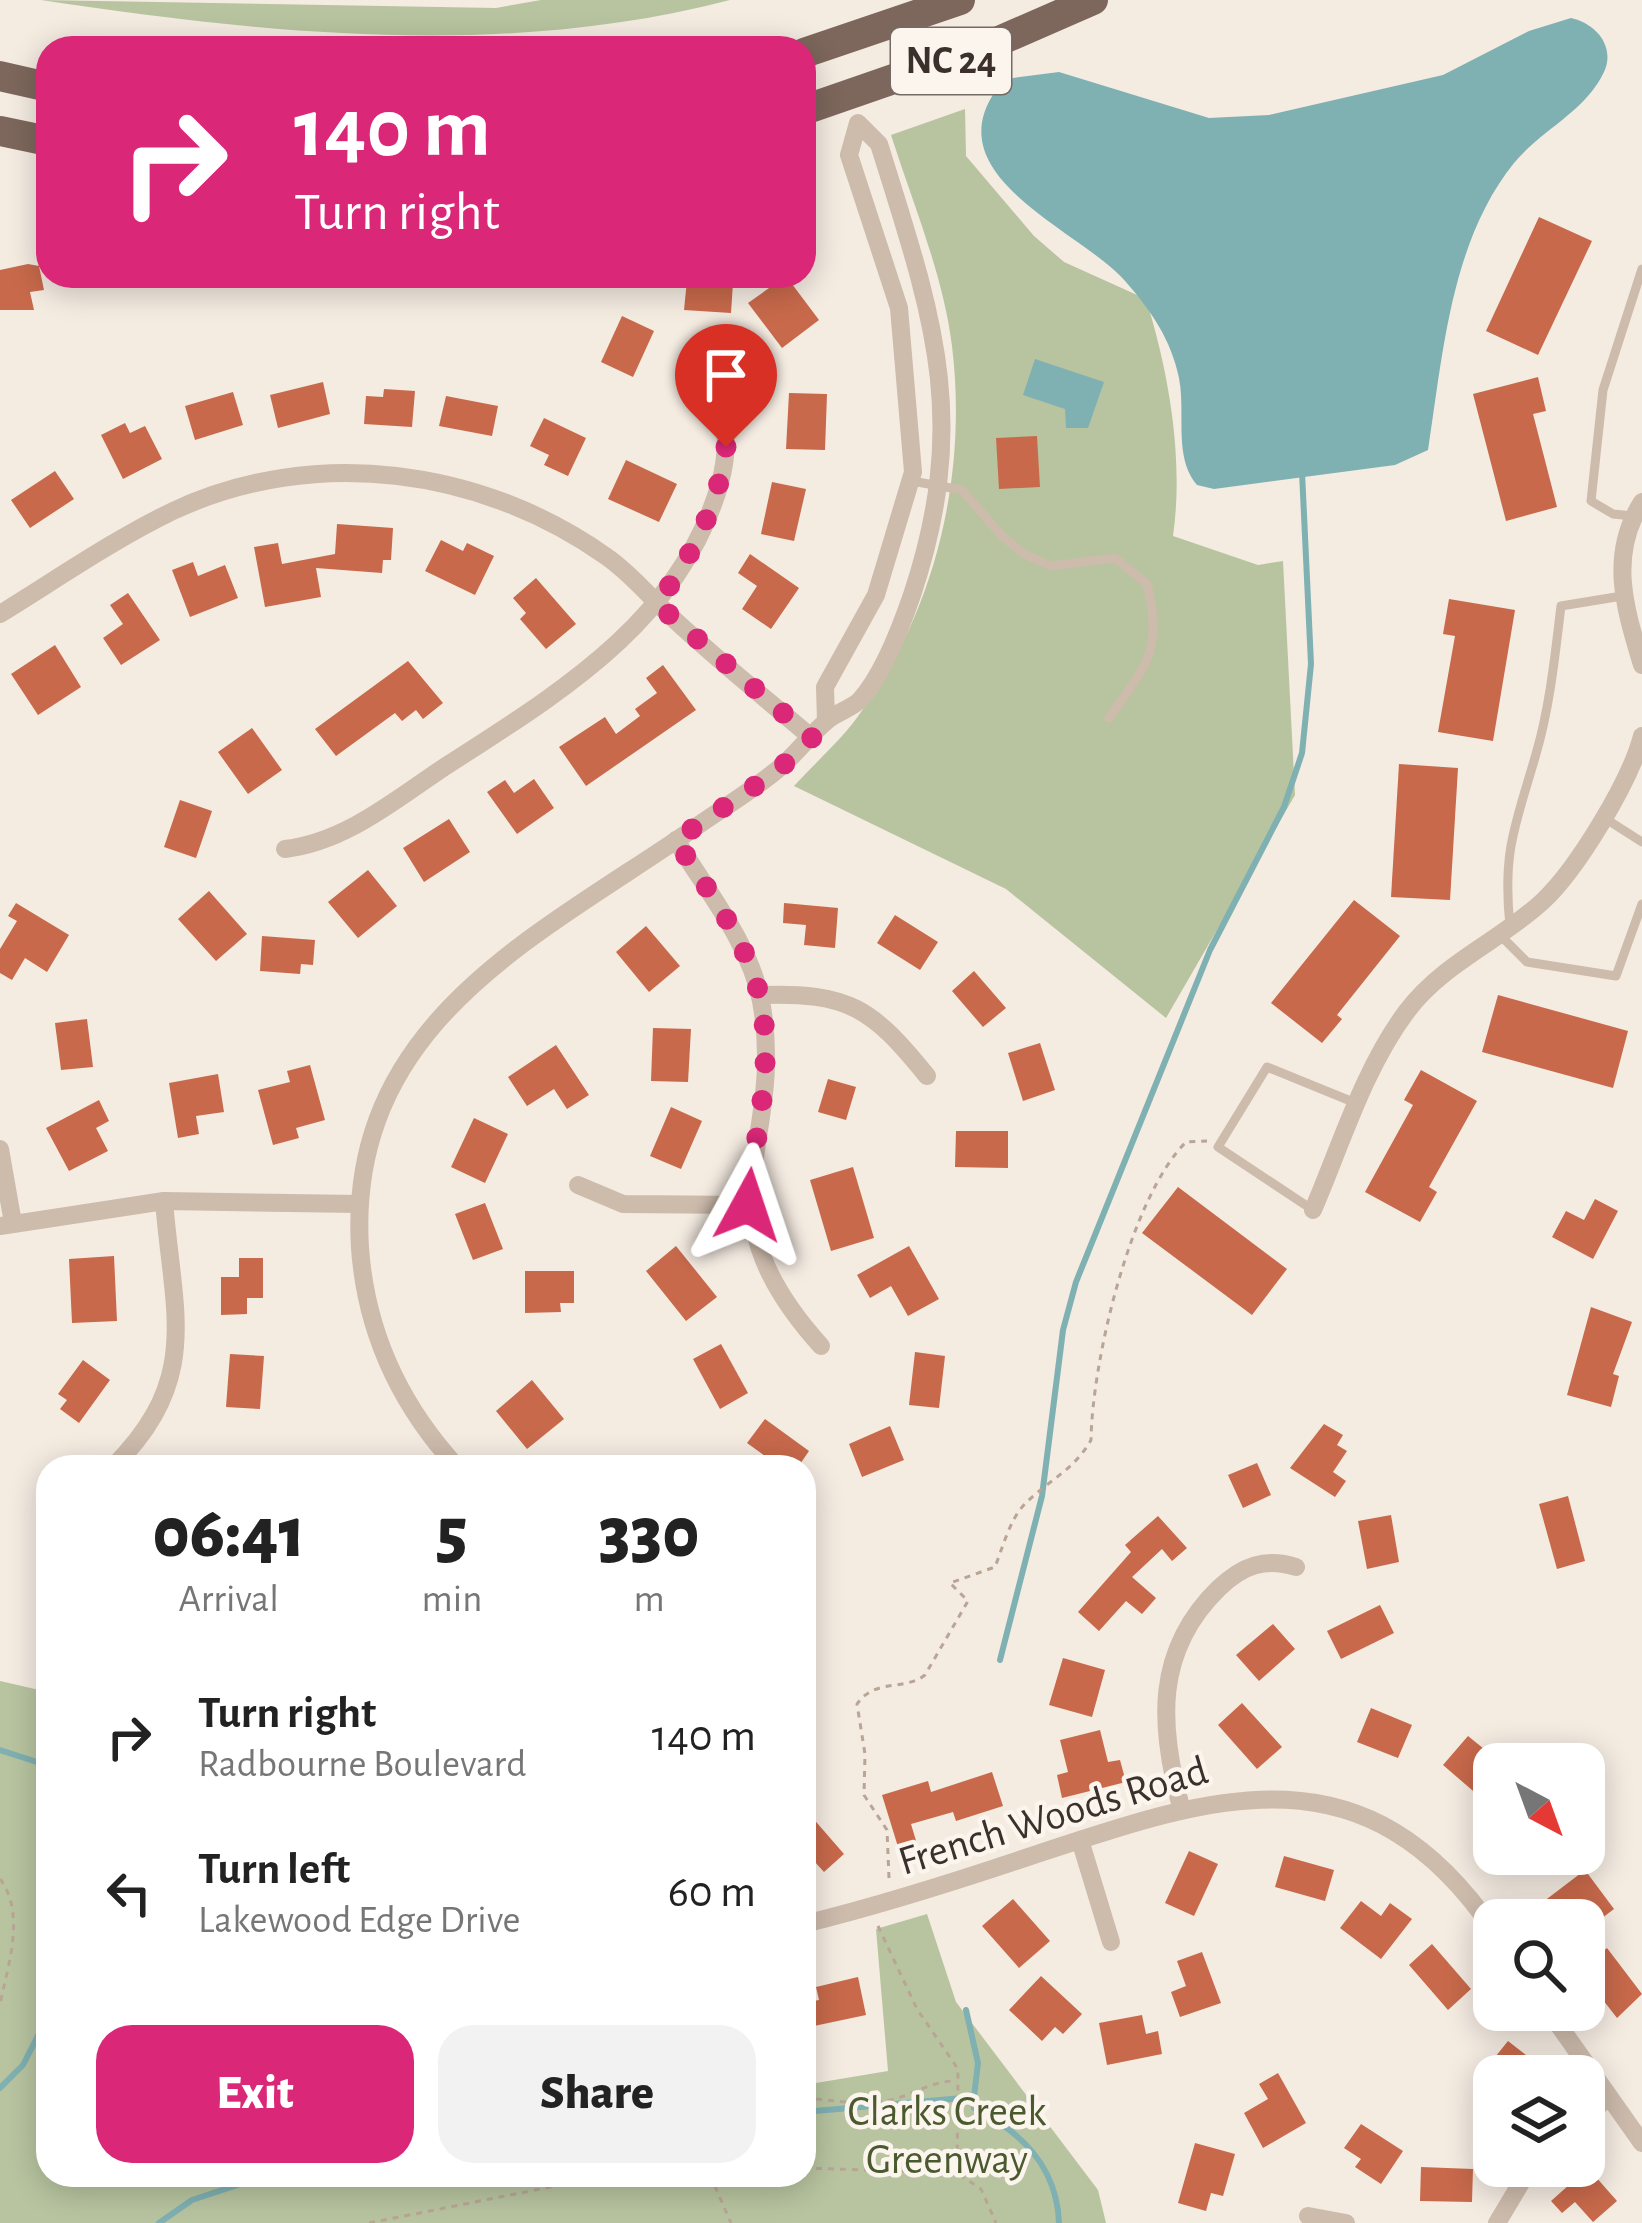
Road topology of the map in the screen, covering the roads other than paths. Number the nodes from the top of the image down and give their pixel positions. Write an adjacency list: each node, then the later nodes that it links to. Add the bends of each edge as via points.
1 (1072, 0): 4 (main road)
2 (1093, 0): 4 (main road, NC 24)
3 (956, 1): 5 (main road, NC 24)
4 (1026, 31): 8 (main road, NC 24)
5 (816, 49)
6 (0, 76): 7 (main road)
7 (36, 84)
8 (855, 109): 9 (main road, NC 24); 14 (street, via 849,155 899,308); 15 (street, via 880,144 928,303 945,432)
9 (816, 110)
10 (0, 131): 11 (main road)
11 (36, 138)
12 (1642, 269): 16 (lane, via 1603,390 1592,501 1613,514)
13 (709, 387): 18 (street, via 726,426 723,472 691,556)
14 (912, 481): 15 (lane); 22 (street, via 876,595 825,687)
15 (940, 483): 21 (lane, via 962,490 1024,554 1051,566 1115,558 1148,584 1151,658); 22 (street, via 905,614 859,701)
16 (1638, 509): 17 (street)
17 (1622, 596): 20 (street); 30 (lane, via 1561,606 1537,752 1504,871)
18 (657, 604): 19 (street, via 612,560 510,503 422,479 335,473 246,486 177,509); 24 (street); 28 (street, via 583,675 463,755 321,843)
19 (0, 614)
20 (1642, 665)
21 (1109, 718)
22 (826, 722): 24 (street)
23 (1642, 736): 25 (street)
24 (812, 738): 26 (street)
25 (1601, 816): 27 (lane); 30 (street, via 1553,889)
26 (676, 840): 31 (street, via 742,948); 37 (street, via 480,974 437,1018 381,1107)
27 (1642, 842)
28 (285, 849)
29 (1642, 904): 30 (lane, via 1616,976 1527,962)
30 (1505, 930): 33 (street, via 1457,962 1406,1013)
31 (760, 995): 32 (street, via 818,994 853,1005 892,1032); 38 (street, via 765,1057)
32 (927, 1076)
33 (1359, 1104): 39 (street); 39 (lane, via 1267,1067 1218,1147)
34 (0, 1149): 40 (street)
35 (578, 1185): 38 (street, via 622,1204)
36 (164, 1201): 37 (street); 40 (street); 42 (street, via 173,1374 159,1415)
37 (359, 1204): 43 (street, via 375,1330 413,1414)
38 (748, 1205): 41 (street, via 769,1276)
39 (1312, 1210)
40 (7, 1225)
41 (820, 1346)
42 (124, 1455)
43 (448, 1455)
44 (1296, 1567): 45 (street, via 1264,1562 1229,1579 1179,1642 1163,1720)
45 (1181, 1807): 46 (street, French Woods Road); 47 (street, French Woods Road, via 1268,1797 1364,1820 1422,1852)
46 (1080, 1840): 48 (street, French Woods Road); 49 (street)
47 (1473, 1904)
48 (816, 1921)
49 (1112, 1942)
50 (1562, 2031): 51 (street)
51 (1609, 2099): 52 (street); 53 (street)
52 (1605, 2101)
53 (1642, 2143)
54 (1518, 2187): 57 (street)
55 (1308, 2216): 56 (street)
56 (1346, 2223)
57 (1497, 2223)

